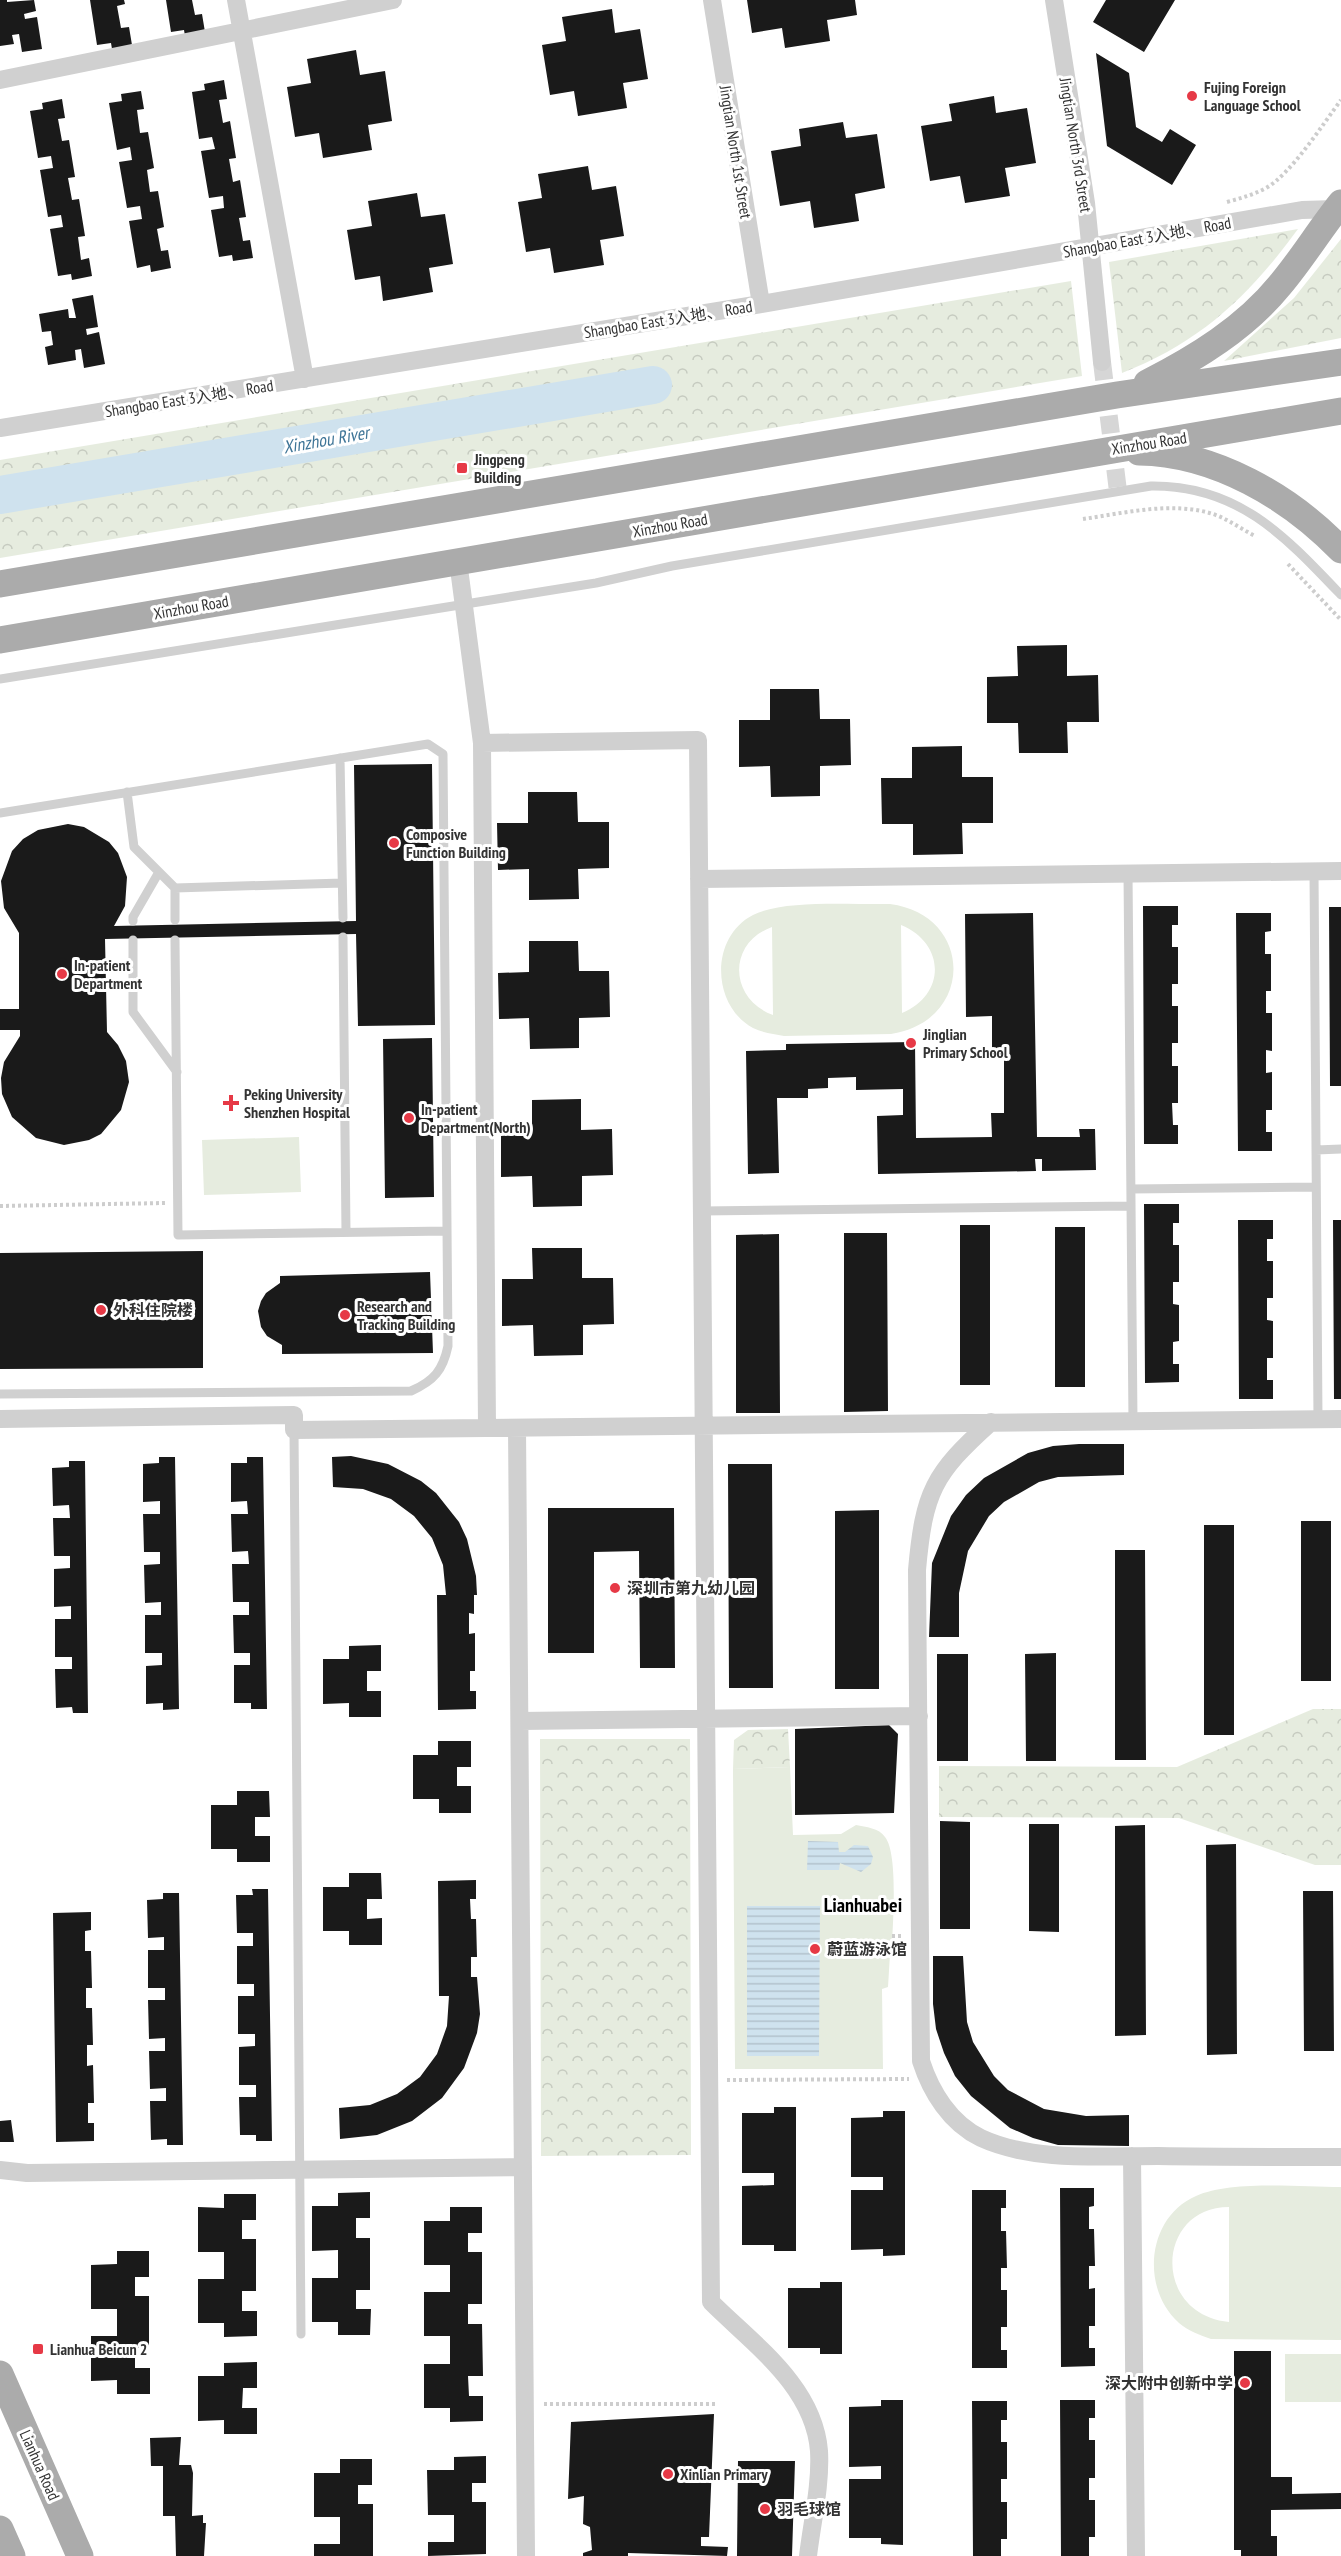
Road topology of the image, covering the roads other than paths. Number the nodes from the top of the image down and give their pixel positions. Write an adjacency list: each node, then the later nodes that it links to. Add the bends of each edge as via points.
1 (236, 0): 5 (street)
2 (393, 0): 5 (street)
3 (712, 0): 9 (street, Jingtian North 1st Street)
4 (1054, 0): 8 (street, Jingtian North 3rd Street, via 1086,202)
5 (243, 31): 6 (street); 12 (street)
6 (0, 80)
7 (1339, 206): 8 (street, Shangbao East 3入地、 Road); 13 (main road, via 1280,285 1239,325 1194,358)
8 (1089, 247): 9 (street, Shangbao East 3入地、 Road); 10 (street, Jingtian North 3rd Street)
9 (761, 304): 12 (street, Shangbao East 3入地、 Road)
10 (1102, 362)
11 (1341, 362): 13 (main road)
12 (305, 379): 15 (street, Shangbao East 3入地、 Road)
13 (1117, 395): 19 (main road)
14 (1341, 411): 16 (main road, Xinzhou Road)
15 (0, 428)
16 (1099, 451): 17 (main road, via 1149,452 1199,462 1240,478 1282,500 1321,529); 18 (main road, Xinzhou Road)
17 (1341, 550)
18 (458, 561): 21 (street); 22 (main road, Xinzhou Road)
19 (0, 584)
20 (1341, 595): 21 (lane, via 1294,545 1260,519 1218,496 1175,486 1151,486)
21 (465, 604): 23 (lane); 24 (street)
22 (0, 640)
23 (0, 679)
24 (482, 743): 32 (street, via 698,740); 57 (street)
25 (340, 758): 26 (lane); 33 (lane); 48 (lane, via 428,744 444,754)
26 (128, 792): 27 (lane); 30 (lane, via 134,847)
27 (0, 813)
28 (1341, 871): 29 (street)
29 (1314, 872): 31 (street); 43 (lane)
30 (159, 873): 34 (lane); 37 (lane)
31 (1128, 874): 32 (street); 45 (lane)
32 (699, 879): 47 (street)
33 (342, 883): 34 (lane); 35 (lane)
34 (175, 888): 36 (lane)
35 (343, 918)
36 (175, 920)
37 (133, 921)
38 (343, 938): 49 (lane)
39 (176, 939): 41 (lane)
40 (133, 940): 41 (lane, via 133,1012)
41 (177, 1072): 49 (lane, via 178,1235)
42 (1341, 1149): 43 (lane)
43 (1316, 1150): 44 (lane)
44 (1316, 1187): 45 (lane); 52 (lane)
45 (1131, 1189): 46 (lane)
46 (1131, 1206): 47 (lane); 54 (lane)
47 (702, 1211): 56 (street)
48 (447, 1231): 49 (lane); 50 (lane, via 448,1346 436,1376 411,1390)
49 (346, 1232)
50 (0, 1394)
51 (0, 1419): 59 (street, via 294,1415)
52 (1318, 1419): 53 (street); 54 (street)
53 (1341, 1419)
54 (1133, 1421): 55 (street)
55 (991, 1422): 56 (street); 60 (street, via 958,1451 932,1487 922,1522 917,1570)
56 (704, 1426): 58 (street); 61 (street)
57 (487, 1428): 58 (street); 59 (street)
58 (517, 1428): 62 (street)
59 (294, 1430): 67 (lane)
60 (919, 1716): 61 (street); 63 (street, via 921,2061 930,2089 951,2116 979,2138 1010,2149)
61 (706, 1719): 62 (street); 76 (street, via 711,2302 797,2389 809,2409 819,2453)
62 (519, 1721): 65 (street)
63 (1132, 2156): 64 (street); 77 (street)
64 (1341, 2157)
65 (523, 2167): 67 (street); 75 (street)
66 (0, 2170): 68 (street)
67 (300, 2170): 68 (street); 70 (lane)
68 (27, 2173): 69 (street)
69 (0, 2181)
70 (301, 2334)
71 (0, 2374): 74 (main road, Lianhua Road)
72 (0, 2529): 73 (main road)
73 (12, 2556)
74 (80, 2556)
75 (526, 2556)
76 (808, 2556)
77 (1136, 2556)

